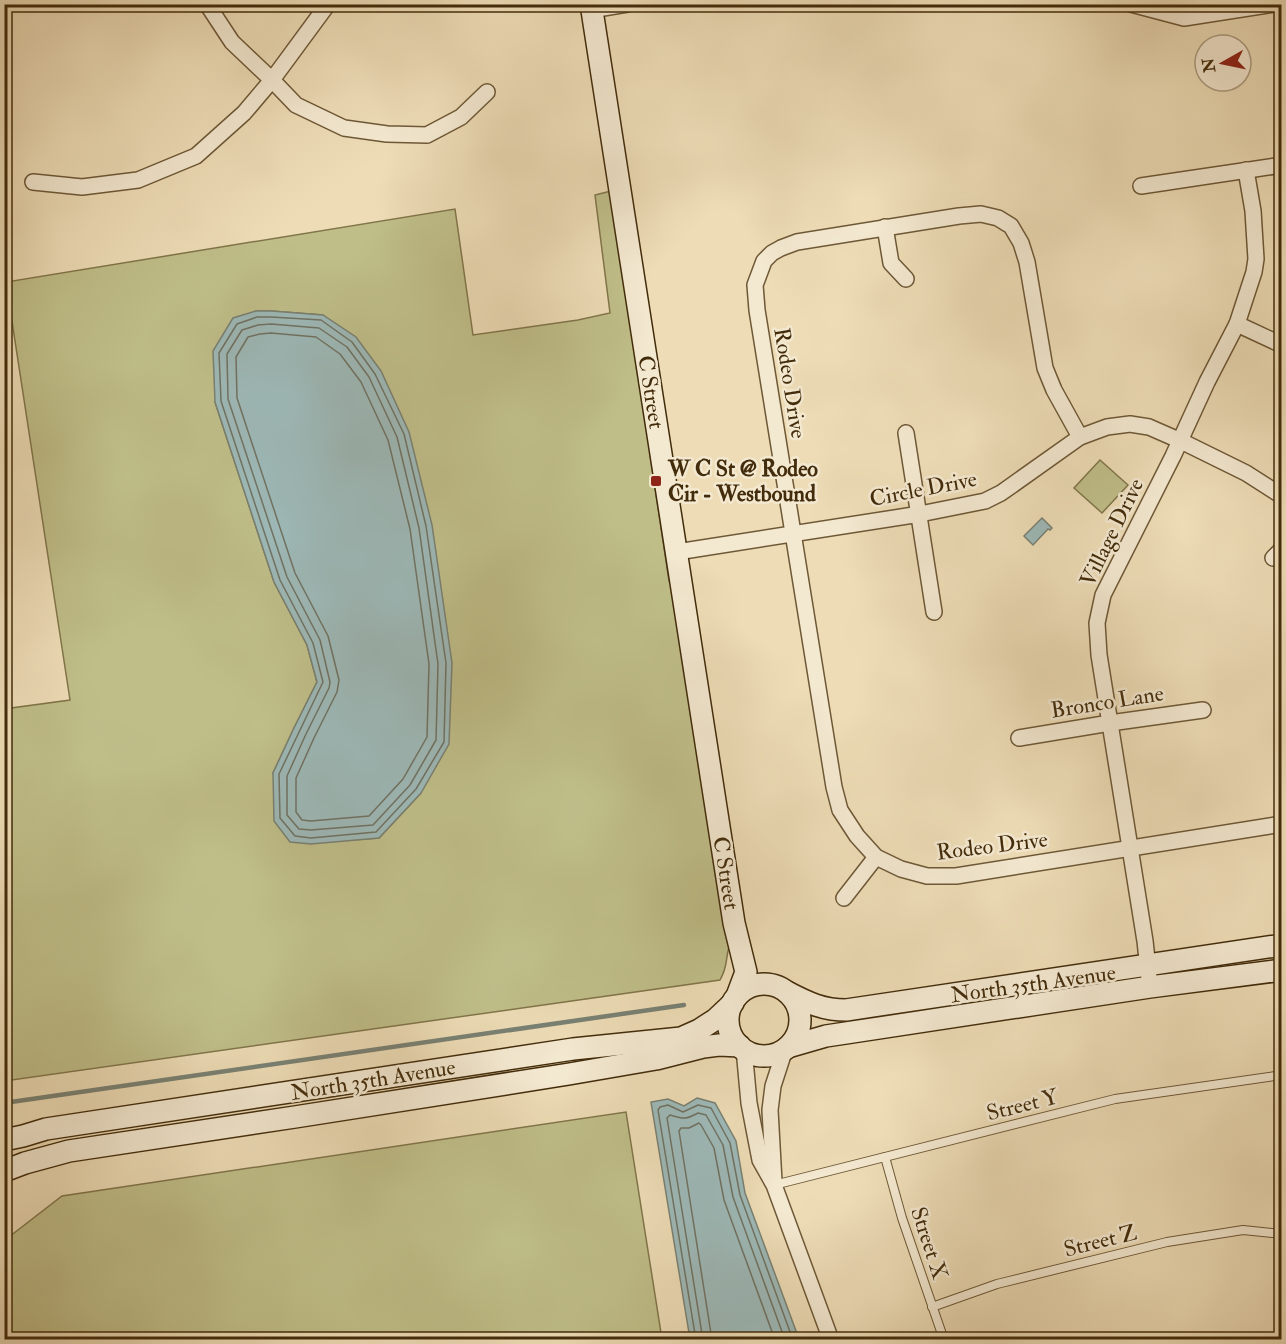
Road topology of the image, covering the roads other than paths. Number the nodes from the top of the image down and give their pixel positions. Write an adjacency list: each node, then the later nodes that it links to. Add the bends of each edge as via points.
1 (207, 4): 7 (street, via 232,42)
2 (328, 4): 7 (street)
3 (627, 4): 6 (street)
4 (1131, 4): 5 (street, via 1184,18)
5 (1269, 5)
6 (591, 7): 23 (street, C Street)
7 (272, 80): 8 (street, via 296,105 344,128 387,134 427,135 461,117); 11 (street, via 244,113 196,156 138,180 82,187)
8 (487, 92)
9 (1281, 165): 10 (street)
10 (1246, 170): 12 (street); 15 (street, Village Drive, via 1256,259)
11 (33, 182)
12 (1141, 186)
13 (885, 227): 14 (street, via 891,263); 18 (street, Rodeo Drive, via 981,214 1011,226 1027,262 1045,368); 22 (street, Rodeo Drive, via 781,248 764,261 757,278 757,309)
14 (906, 279)
15 (1238, 324): 16 (street); 19 (street, Village Drive)
16 (1281, 345)
17 (906, 433): 21 (street)
18 (1080, 437): 19 (street, via 1130,424 1149,427); 21 (street, Circle Drive, via 985,501)
19 (1181, 441): 20 (street); 26 (street, Village Drive, via 1103,595 1096,623)
20 (1281, 495)
21 (920, 514): 22 (street, Circle Drive); 24 (street)
22 (792, 533): 23 (street, Circle Drive); 30 (street, Rodeo Drive, via 837,801 857,836)
23 (677, 552): 32 (street, C Street)
24 (934, 612)
25 (1203, 710): 26 (street, Bronco Lane)
26 (1110, 723): 27 (street, Bronco Lane); 29 (street, Village Drive)
27 (1019, 738)
28 (1281, 824): 29 (street, Rodeo Drive)
29 (1129, 848): 30 (street, Rodeo Drive, via 956,876 927,876); 35 (street, Village Drive)
30 (876, 857): 31 (street)
31 (844, 898)
32 (734, 923): 36 (street, C Street, via 760,965); 37 (street, C Street, via 746,972)
33 (1281, 945): 35 (street, North 35th Avenue)
34 (1281, 970): 35 (street, North 35th Avenue)
35 (1149, 976): 36 (street, North 35th Avenue, via 846,1010 829,1010); 39 (street, North 35th Avenue, via 826,1036)
36 (784, 991): 37 (street, via 763,984 744,990); 39 (street, via 800,1013 796,1037)
37 (735, 999): 38 (street, via 729,1011 730,1030); 41 (street, North 35th Avenue, via 716,1019 681,1038 573,1049)
38 (742, 1048): 39 (street, via 765,1056); 41 (street, North 35th Avenue, via 703,1047 656,1059); 45 (street, via 760,1160)
39 (787, 1048): 45 (street, via 773,1086 770,1110)
40 (1281, 1075): 43 (lane, Street Y, via 1115,1099)
41 (292, 1105): 42 (street, North 35th Avenue, via 46,1129); 44 (street, North 35th Avenue, via 69,1151)
42 (4, 1140)
43 (885, 1157): 45 (lane, Street Y); 47 (lane, Street X)
44 (4, 1171)
45 (774, 1185): 48 (street)
46 (1281, 1234): 47 (lane, Street Z, via 1243,1230 1167,1242 997,1284)
47 (932, 1307): 49 (lane, Street X)
48 (831, 1340)
49 (944, 1340)

